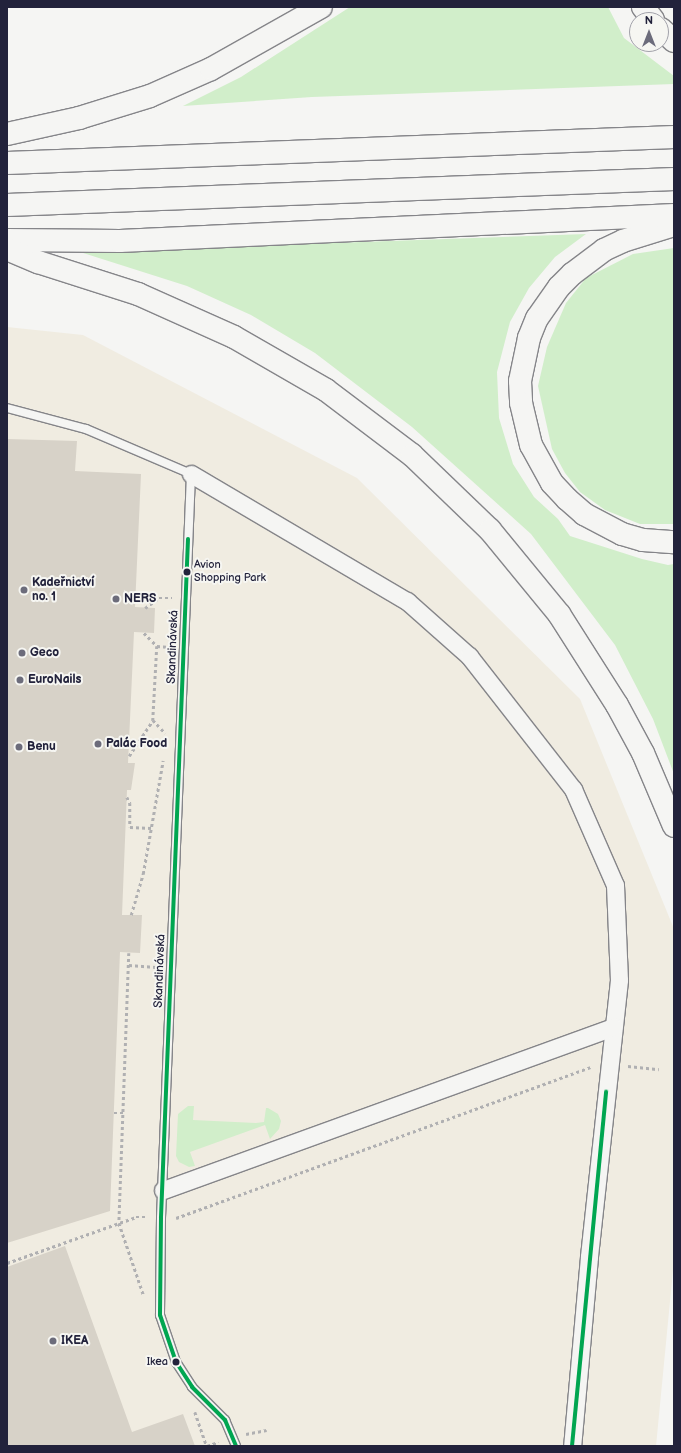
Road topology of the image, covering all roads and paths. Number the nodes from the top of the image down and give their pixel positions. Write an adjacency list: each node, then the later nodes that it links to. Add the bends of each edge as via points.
1 (321, 7): 3 (highway, via 211,69 150,96 79,118)
2 (674, 128): 5 (highway)
3 (7, 134)
4 (674, 137): 5 (highway)
5 (612, 139): 6 (highway)
6 (7, 163)
7 (674, 179): 8 (highway)
8 (7, 204)
9 (674, 215): 11 (highway, via 120,241)
10 (674, 225): 15 (highway, via 623,241 604,250 559,287 537,318 529,338 520,381 521,403 531,445 552,483 567,499 584,514 622,534 643,540)
11 (7, 240)
12 (7, 249): 24 (highway, via 38,262 138,294 234,336 326,390 412,455 490,530 559,614 617,705 642,753)
13 (7, 408): 14 (lane, via 86,429)
14 (191, 474): 16 (lane, Skandinávská); 30 (street, via 406,601 469,656 573,789 615,885 619,980)
15 (674, 542)
16 (186, 598): 17 (path, via 159,598); 29 (lane, Skandinávská)
17 (145, 608)
18 (144, 633): 19 (path, via 157,646)
19 (153, 720): 20 (path); 21 (path)
20 (167, 735)
21 (129, 756)
22 (163, 758): 25 (path)
23 (127, 797): 25 (path, via 130,803 130,827)
24 (674, 826)
25 (151, 828): 26 (path, via 143,874)
26 (131, 915)
27 (129, 953): 28 (path)
28 (129, 965): 29 (path); 34 (path)
29 (172, 967): 35 (lane, Skandinávská)
30 (613, 1027): 31 (street); 35 (street)
31 (610, 1064): 32 (path); 36 (path, via 585,1068 181,1218); 40 (street, via 588,1256)
32 (658, 1069)
33 (114, 1113): 34 (path)
34 (123, 1113): 37 (path)
35 (163, 1190): 36 (lane, Skandinávská)
36 (161, 1218): 37 (path, via 136,1217); 39 (lane, Skandinávská, via 160,1315 176,1362 192,1387 225,1420)
37 (119, 1223): 38 (path)
38 (7, 1263)
39 (236, 1446)
40 (572, 1446)

